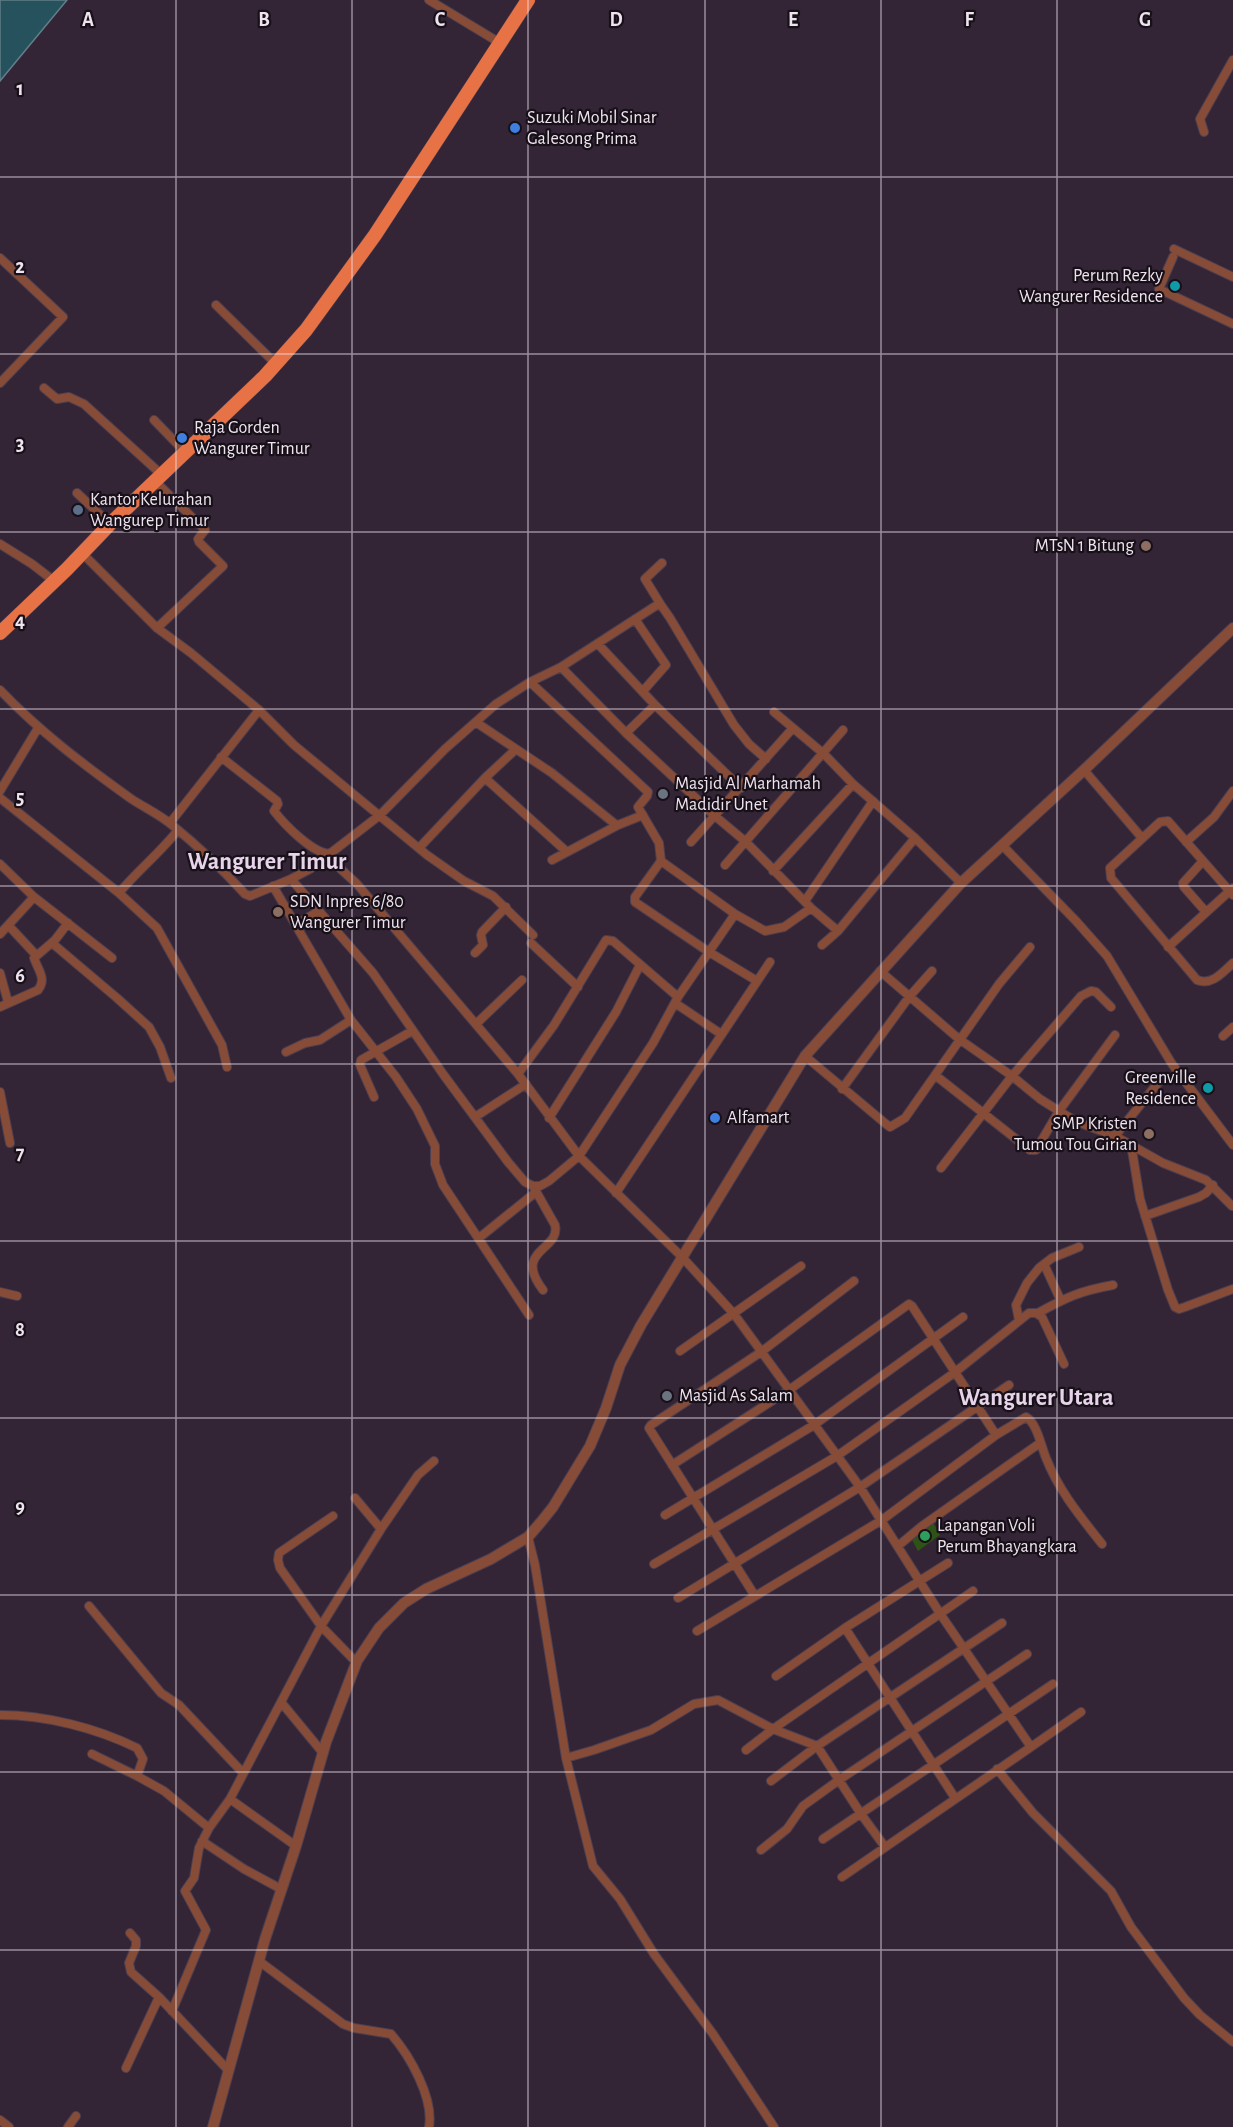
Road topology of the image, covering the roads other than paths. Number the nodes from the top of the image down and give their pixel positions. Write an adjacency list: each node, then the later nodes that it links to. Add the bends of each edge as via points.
1 (429, 0): 3 (street)
2 (528, 0): 3 (highway)
3 (500, 43): 10 (highway, via 343,281)
4 (1233, 60): 5 (street, via 1200,119)
5 (1204, 132)
6 (0, 258): 11 (street, via 63,317)
7 (1233, 277): 9 (street, via 1174,253 1159,289)
8 (216, 305): 10 (street)
9 (1233, 324)
10 (276, 364): 14 (highway)
11 (0, 383)
12 (44, 388): 15 (street, via 57,399 69,397 84,404)
13 (154, 420): 14 (street)
14 (185, 452): 15 (highway)
15 (159, 478): 17 (highway); 24 (street, via 205,530 199,542 223,566)
16 (77, 493): 17 (street)
17 (110, 524): 19 (highway)
18 (0, 544): 21 (street)
19 (82, 553): 21 (highway); 24 (street)
20 (662, 563): 22 (street, via 645,579)
21 (54, 581): 26 (highway)
22 (661, 605): 23 (street); 43 (street, via 734,725)
23 (635, 619): 27 (street); 31 (street, via 666,665)
24 (157, 628): 33 (street)
25 (1233, 628): 44 (street)
26 (0, 633)
27 (598, 644): 28 (street); 31 (street)
28 (561, 667): 29 (street); 39 (street)
29 (530, 682): 35 (street, via 496,704); 53 (street, via 646,789 647,796 638,807)
30 (0, 690): 36 (street)
31 (643, 691): 32 (street)
32 (656, 705): 39 (street); 47 (street)
33 (259, 710): 42 (street); 52 (street, via 294,745)
34 (774, 712): 37 (street)
35 (477, 723): 40 (street); 52 (street, via 445,749)
36 (38, 728): 48 (street); 55 (street)
37 (793, 728): 41 (street); 43 (street)
38 (843, 730): 41 (street)
39 (626, 733): 54 (street)
40 (516, 749): 45 (street); 56 (street)
41 (824, 754): 46 (street); 61 (street)
42 (221, 758): 55 (street); 66 (street, via 277,801 274,811 300,840)
43 (766, 759): 47 (street)
44 (1084, 770): 59 (street); 63 (street)
45 (485, 778): 64 (street); 65 (street)
46 (853, 784): 51 (street); 72 (street)
47 (741, 788): 54 (street)
48 (0, 791)
49 (1233, 791): 62 (street, via 1214,817)
50 (0, 798): 77 (street)
51 (873, 801): 58 (street); 79 (street)
52 (380, 815): 64 (street); 66 (street)
53 (643, 815): 56 (street); 68 (street, via 659,843)
54 (714, 816): 60 (street); 61 (street)
55 (170, 823): 57 (street)
56 (618, 825): 65 (street)
57 (178, 830): 75 (street, via 247,895); 77 (street)
58 (915, 838): 74 (street); 87 (street)
59 (1142, 838): 62 (street, via 1164,820); 92 (street, via 1110,868 1110,875)
60 (691, 842)
61 (746, 842): 70 (street); 72 (street)
62 (1186, 842): 69 (street)
63 (1002, 845): 74 (street); 139 (street, via 1107,956 1172,1064)
64 (420, 848): 80 (street)
65 (567, 852): 67 (street)
66 (330, 854): 73 (street); 112 (street, via 331,860 357,884)
67 (552, 860)
68 (661, 861): 83 (street); 93 (street, via 635,902)
69 (1203, 861): 76 (street); 82 (street, via 1183,883)
70 (725, 865)
71 (2, 871): 78 (street)
72 (773, 871): 79 (street)
73 (291, 879): 75 (street); 81 (street)
74 (961, 882): 101 (street)
75 (273, 886): 85 (street)
76 (1232, 892): 82 (street)
77 (119, 893): 122 (street, via 157,928 222,1045)
78 (34, 897): 84 (street); 86 (street)
79 (808, 904): 83 (street, via 784,927 765,931); 87 (street)
80 (506, 907): 94 (street, via 482,932 483,945); 105 (street)
81 (320, 911): 85 (street); 114 (street, via 373,973)
82 (1206, 912): 92 (street)
83 (735, 914): 93 (street)
84 (68, 922): 89 (street); 96 (street)
85 (297, 924): 111 (street)
86 (9, 926): 88 (street); 95 (street)
87 (838, 931): 90 (street)
88 (0, 934)
89 (51, 943): 95 (street); 126 (street, via 148,1028)
90 (822, 945)
91 (1030, 947): 118 (street)
92 (1168, 947): 98 (street, via 1200,982 1217,977)
93 (709, 952): 104 (street); 107 (street)
94 (475, 953)
95 (36, 955): 108 (street, via 34,960 43,978 41,986)
96 (112, 958)
97 (770, 962): 104 (street)
98 (1233, 963)
99 (640, 965): 105 (street, via 613,941 606,940); 107 (street); 135 (street, via 616,1012)
100 (932, 970): 106 (street)
101 (880, 971): 106 (street); 121 (street)
102 (0, 973): 108 (street)
103 (522, 980): 112 (street)
104 (757, 981): 115 (street)
105 (578, 987): 123 (street)
106 (909, 997): 118 (street); 129 (street)
107 (677, 1000): 115 (street); 140 (street)
108 (8, 1002): 109 (street)
109 (0, 1007)
110 (1111, 1007): 125 (street, via 1096,992 1082,996)
111 (351, 1020): 119 (street, via 320,1040); 120 (street)
112 (476, 1024): 123 (street)
113 (1233, 1027): 117 (street)
114 (412, 1031): 120 (street); 134 (street)
115 (721, 1034): 144 (street)
116 (1115, 1035): 132 (street)
117 (1223, 1036)
118 (959, 1039): 124 (street); 125 (street)
119 (286, 1052)
120 (377, 1053): 131 (street, via 360,1063); 147 (street, via 431,1135 436,1170)
121 (805, 1056): 129 (street); 149 (street)
122 (227, 1067)
123 (518, 1074): 128 (street)
124 (935, 1075): 129 (street, via 906,1118 890,1127); 133 (street)
125 (1012, 1076): 132 (street); 133 (street)
126 (171, 1078)
127 (1158, 1083): 136 (street)
128 (526, 1084): 134 (street); 135 (street)
129 (842, 1089)
130 (0, 1092): 137 (street)
131 (374, 1097)
132 (1059, 1111): 133 (street, via 1033,1151); 136 (street)
133 (983, 1114): 141 (street)
134 (475, 1117): 143 (street)
135 (549, 1118): 140 (street)
136 (1114, 1136): 138 (street)
137 (10, 1143)
138 (1131, 1144): 142 (street); 146 (street)
139 (1233, 1145)
140 (579, 1156): 143 (street); 144 (street)
141 (941, 1168)
142 (1213, 1185): 145 (street); 146 (street, via 1199,1197)
143 (534, 1189): 147 (street); 155 (street, via 557,1231 533,1264 533,1276)
144 (616, 1193): 149 (street)
145 (1232, 1206)
146 (1145, 1216): 154 (street, via 1175,1307 1179,1309)
147 (479, 1238): 161 (street)
148 (1079, 1247): 150 (street)
149 (683, 1258): 160 (street); 186 (street, via 620,1365 590,1446 553,1507)
150 (1044, 1264): 158 (street); 163 (street, via 1019,1296)
151 (801, 1266): 160 (street)
152 (854, 1281): 166 (street)
153 (1113, 1286): 158 (street, via 1085,1290)
154 (1233, 1289)
155 (543, 1290)
156 (0, 1292): 157 (street)
157 (17, 1296)
158 (1061, 1300): 159 (street)
159 (1038, 1313): 163 (street, via 1029,1313); 167 (street)
160 (734, 1314): 165 (street); 166 (street)
161 (529, 1315)
162 (963, 1317): 164 (street)
163 (1019, 1320): 168 (street)
164 (932, 1338): 168 (street); 170 (street, via 909,1304); 172 (street)
165 (680, 1351)
166 (761, 1352): 170 (street); 177 (street, via 650,1426)
167 (1064, 1364)
168 (954, 1372): 171 (street); 175 (street)
169 (1009, 1385): 171 (street)
170 (789, 1390): 172 (street); 177 (street)
171 (977, 1405): 173 (street); 178 (street)
172 (814, 1425): 175 (street); 180 (street)
173 (996, 1435): 174 (street, via 1026,1417); 183 (street)
174 (1040, 1443): 187 (street, via 1065,1497); 188 (street)
175 (837, 1456): 178 (street); 185 (street)
176 (434, 1461): 184 (street, via 418,1475)
177 (672, 1465): 180 (street)
178 (860, 1487): 183 (street); 189 (street)
179 (355, 1498): 184 (street)
180 (693, 1499): 181 (street); 185 (street)
181 (665, 1515)
182 (333, 1516): 199 (street, via 279,1553 278,1560)
183 (882, 1520): 188 (street); 194 (street)
184 (381, 1529): 199 (street)
185 (714, 1530): 189 (street); 191 (street)
186 (528, 1537): 204 (street, via 404,1603 379,1628); 221 (street)
187 (1102, 1544)
188 (898, 1546): 192 (street)
189 (735, 1562): 194 (street); 195 (street)
190 (948, 1563): 192 (street)
191 (654, 1564)
192 (920, 1581): 197 (street); 200 (street)
193 (974, 1592): 197 (street)
194 (755, 1596): 201 (street)
195 (678, 1598)
196 (89, 1606): 224 (street, via 161,1693 179,1705)
197 (941, 1615): 202 (street); 205 (street)
198 (1002, 1623): 202 (street)
199 (321, 1626): 204 (street); 210 (street)
200 (845, 1628): 205 (street); 206 (street)
201 (697, 1631)
202 (965, 1650): 207 (street); 209 (street)
203 (1027, 1654): 207 (street)
204 (357, 1664): 219 (street)
205 (868, 1664): 209 (street); 214 (street)
206 (776, 1676)
207 (987, 1683): 213 (street); 215 (street)
208 (1053, 1684): 213 (street)
209 (890, 1698): 215 (street); 216 (street)
210 (281, 1702): 219 (street); 224 (street)
211 (1081, 1712): 217 (street)
212 (0, 1715): 225 (street, via 58,1722 138,1748 142,1765)
213 (1010, 1715): 217 (street); 222 (street)
214 (773, 1729): 216 (street); 218 (street); 221 (street, via 718,1700 706,1700 651,1730)
215 (913, 1732): 222 (street); 226 (street)
216 (817, 1746): 226 (street); 227 (street)
217 (1031, 1747): 223 (street)
218 (746, 1750)
219 (323, 1753): 234 (street)
220 (92, 1754): 225 (street)
221 (566, 1758): 252 (street, via 596,1873 620,1899)
222 (933, 1764): 228 (street); 230 (street)
223 (998, 1769): 228 (street); 243 (street, via 1033,1813 1111,1891 1131,1927 1184,1998)
224 (243, 1773): 229 (street)
225 (137, 1776): 231 (street, via 164,1791)
226 (838, 1780): 230 (street); 236 (street, via 803,1806 787,1829)
227 (771, 1781)
228 (956, 1798): 235 (street)
229 (230, 1799): 231 (street); 234 (street)
230 (861, 1814): 232 (street); 235 (street)
231 (209, 1828): 233 (street)
232 (823, 1839)
233 (202, 1841): 238 (street); 242 (street, via 194,1878 185,1890 206,1930)
234 (296, 1846): 238 (street)
235 (885, 1847): 237 (street)
236 (761, 1850)
237 (842, 1877)
238 (281, 1889): 240 (street)
239 (130, 1933): 241 (street, via 136,1940 129,1963 131,1972)
240 (259, 1962): 245 (street); 251 (street, via 343,2024 392,2034 420,2080 431,2115)
241 (159, 1997): 242 (street); 244 (street)
242 (172, 2011): 245 (street)
243 (1233, 2043)
244 (126, 2068)
245 (228, 2070): 250 (street)
246 (76, 2116): 249 (street)
247 (0, 2120): 248 (street)
248 (9, 2127)
249 (68, 2127)
250 (213, 2127)
251 (429, 2127)
252 (774, 2127)

